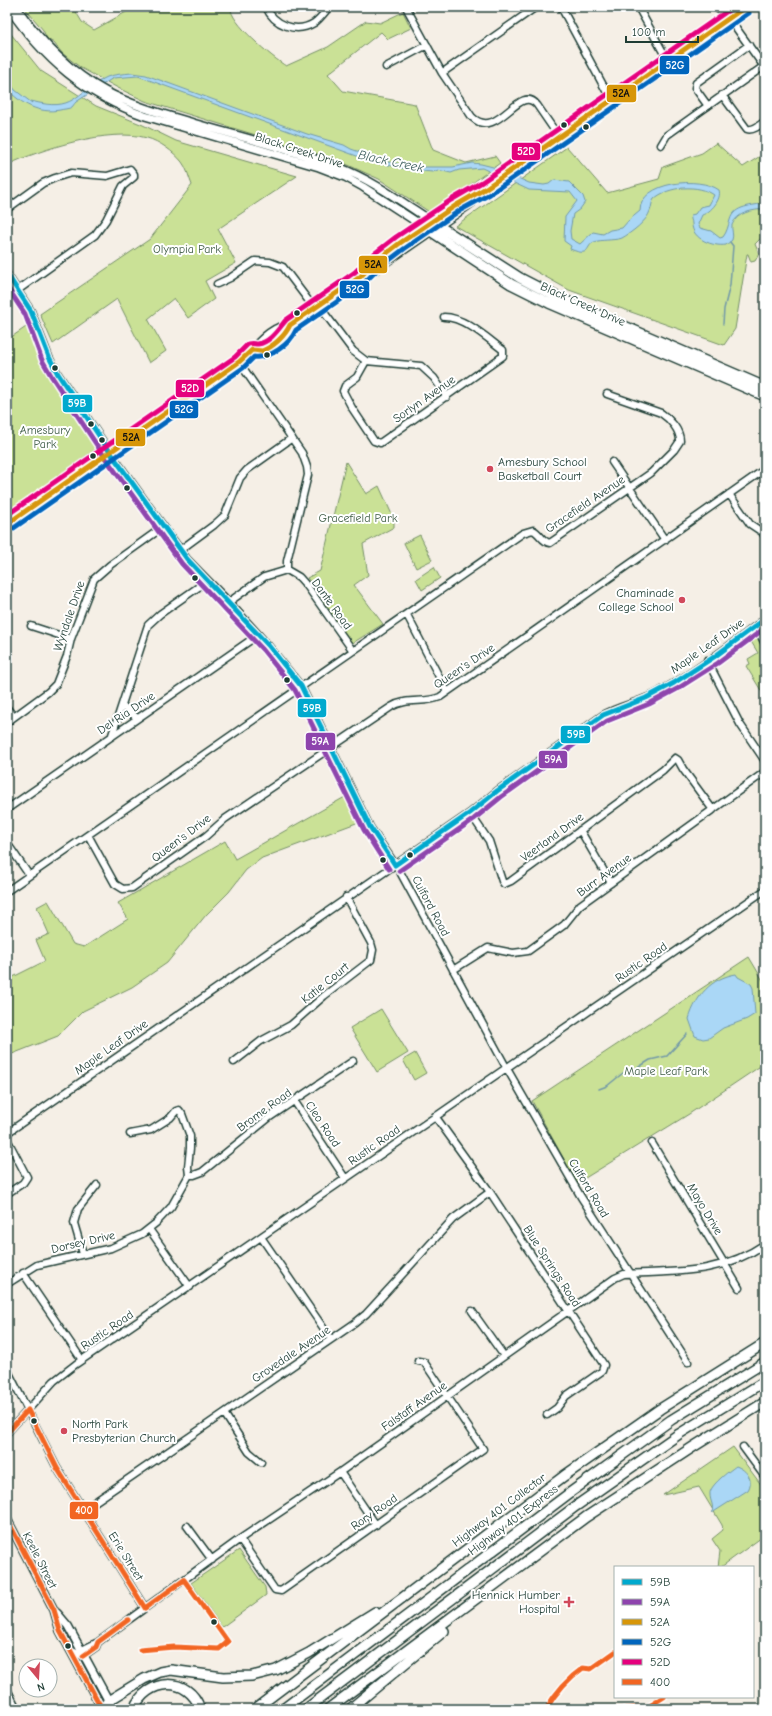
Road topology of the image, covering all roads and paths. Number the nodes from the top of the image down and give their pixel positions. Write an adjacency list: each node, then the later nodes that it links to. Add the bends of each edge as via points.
1 (8, 7): 18 (main road, Black Creek Drive, via 42,51 67,74)
2 (16, 7): 18 (main road, Black Creek Drive, via 44,44)
3 (266, 7): 4 (street, via 278,23 295,27 314,23)
4 (329, 7)
5 (406, 7): 12 (street)
6 (536, 7): 17 (street)
7 (561, 7): 20 (street)
8 (638, 7): 14 (street)
9 (716, 7): 11 (street)
10 (745, 7): 11 (main road)
11 (727, 19): 13 (street); 14 (main road)
12 (426, 45): 15 (street); 17 (street)
13 (749, 45): 16 (street); 21 (street, via 696,83 695,88)
14 (668, 61): 20 (main road)
15 (386, 67)
16 (764, 67): 19 (street)
17 (442, 73): 23 (street, via 472,117 480,124 492,123 529,99 534,100)
18 (87, 84): 26 (main road, Black Creek Drive, via 145,116 345,177)
19 (722, 95): 21 (street); 22 (street, via 747,129 750,130)
20 (611, 100): 23 (main road)
21 (708, 106): 24 (street, via 667,135)
22 (765, 122)
23 (559, 137): 26 (main road, via 496,180 472,203)
24 (661, 145)
25 (7, 209): 29 (street, via 43,183 71,173 107,176 130,169 134,174 95,235)
26 (432, 227): 30 (main road, via 373,272 360,277); 38 (highway, Black Creek Drive, via 557,297); 40 (highway, Black Creek Drive, via 511,284 549,303)
27 (7, 274): 29 (street, Culford Road)
28 (217, 284): 30 (street, via 255,261 270,262 286,270 308,300)
29 (18, 290): 43 (street, Culford Road, via 31,311 58,374)
30 (316, 306): 32 (main road); 36 (street, via 326,315 353,351)
31 (444, 317): 41 (street, Sorlyn Avenue, via 462,321 503,350 503,356)
32 (290, 325): 33 (main road, via 281,325); 34 (main road, via 287,333)
33 (269, 334): 34 (street); 35 (main road, via 256,343)
34 (276, 341): 35 (main road, via 261,352)
35 (252, 350): 37 (main road)
36 (366, 361): 41 (street, via 421,366 434,378); 41 (street, Sorlyn Avenue, via 358,377 345,386 343,391 374,441 378,443)
37 (239, 362): 42 (street); 43 (main road)
38 (765, 387)
39 (607, 394): 46 (street, Gracefield Avenue, via 662,413 677,429 680,438 674,450 658,467)
40 (765, 396)
41 (447, 397)
42 (292, 438): 52 (street, via 247,470 240,478 225,515); 53 (street, via 304,455 308,475)
43 (110, 452): 48 (main road); 49 (street, Culford Road)
44 (612, 462): 46 (street)
45 (765, 469): 47 (street, Queen's Drive)
46 (629, 487): 51 (street); 56 (street, Gracefield Avenue, via 550,543 533,530 523,533)
47 (729, 494): 50 (street, via 750,524); 51 (street, Queen's Drive)
48 (7, 524)
49 (163, 526): 52 (street, Culford Road); 61 (street, Wyndale Drive, via 97,575)
50 (765, 536)
51 (665, 540): 66 (street, Queen's Drive)
52 (180, 550): 54 (street, Culford Road)
53 (287, 570): 55 (street, via 264,577); 63 (street, Dante Road, via 299,577 307,586)
54 (207, 581): 55 (street, Culford Road); 67 (street, via 150,621)
55 (229, 602): 60 (street, Culford Road)
56 (407, 615): 63 (street, Gracefield Avenue); 66 (street)
57 (765, 620): 64 (street, Maple Leaf Drive)
58 (31, 626): 61 (street)
59 (758, 630): 62 (street)
60 (258, 635): 65 (street, Culford Road); 70 (street, Del Ria Drive)
61 (71, 639): 69 (street, Wyndale Drive, via 56,684)
62 (765, 644)
63 (353, 651): 65 (street, Gracefield Avenue)
64 (707, 660): 74 (street, via 740,724); 78 (street, Maple Leaf Drive, via 661,691 603,715)
65 (301, 686): 73 (street, Culford Road); 80 (street, Gracefield Avenue)
66 (447, 692): 73 (street, Queen's Drive, via 434,700 399,702)
67 (122, 705): 70 (street); 72 (street)
68 (7, 708): 69 (street)
69 (14, 717): 71 (street, Wyndale Drive)
70 (137, 718): 72 (street, Del Ria Drive)
71 (7, 722)
72 (112, 735): 76 (street, Del Ria Drive)
73 (331, 749): 80 (street, Queen's Drive, via 226,818 206,836 130,888 122,888 115,884); 82 (street, Culford Road, via 370,827)
74 (765, 761)
75 (765, 772): 77 (street, Burr Avenue)
76 (7, 809)
77 (713, 810): 79 (street, Veerland Drive, via 675,758 663,770); 84 (street, Burr Avenue)
78 (470, 813): 79 (street, Veerland Drive, via 486,836 504,884); 82 (street, Maple Leaf Drive)
79 (580, 830): 84 (street)
80 (88, 835): 83 (street, Gracefield Avenue)
81 (7, 843): 83 (street)
82 (395, 865): 87 (street, Maple Leaf Drive); 88 (street, Culford Road)
83 (29, 875): 86 (street, Gracefield Avenue)
84 (611, 883): 88 (street, Burr Avenue, via 580,905 564,925 532,949 513,953 488,948)
85 (765, 890): 91 (street, Rustic Road)
86 (7, 891)
87 (346, 898): 90 (street, Katie Court, via 371,943 371,960 291,1025 261,1042); 94 (street, Maple Leaf Drive)
88 (453, 970): 91 (street, Culford Road)
89 (353, 1061): 92 (street, Brome Road)
90 (234, 1062)
91 (506, 1067): 93 (street, Rustic Road); 108 (street, Culford Road, via 591,1215)
92 (295, 1102): 98 (street, Brome Road, via 270,1118 202,1172); 99 (street, Cleo Road)
93 (435, 1116): 99 (street, Rustic Road); 101 (street, Blue Springs Road)
94 (7, 1133)
95 (130, 1134): 98 (street, Dorsey Drive, via 151,1130 179,1110 190,1136)
96 (7, 1139): 102 (street, via 27,1177 23,1183)
97 (652, 1143): 107 (street, Mayo Drive)
98 (189, 1174): 103 (street, Dorsey Drive, via 171,1207)
99 (346, 1178): 104 (street, Rustic Road)
100 (98, 1185): 106 (street, via 78,1209 74,1222)
101 (490, 1192): 114 (street, Blue Springs Road); 115 (street, Grovedale Avenue, via 453,1219 366,1314)
102 (8, 1193)
103 (149, 1229): 106 (street, Dorsey Drive, via 117,1246); 111 (street)
104 (261, 1237): 111 (street, Rustic Road); 115 (street)
105 (765, 1244): 107 (street, Falstaff Avenue)
106 (83, 1254): 109 (street, Dorsey Drive, via 42,1263)
107 (726, 1264): 108 (street, Falstaff Avenue, via 707,1269); 112 (street, Mayo Drive)
108 (630, 1273): 114 (street, Falstaff Avenue, via 615,1278); 120 (street, Culford Road)
109 (23, 1274): 110 (street, Dorsey Drive); 118 (street)
110 (7, 1284)
111 (190, 1287): 118 (street, Rustic Road)
112 (739, 1288)
113 (472, 1311): 117 (street)
114 (569, 1311): 117 (street, Falstaff Avenue); 128 (street, Blue Springs Road, via 598,1354 604,1369 566,1396)
115 (331, 1340): 127 (street, Grovedale Avenue)
116 (765, 1343): 140 (highway, Highway 401 Collector, via 660,1409 564,1476)
117 (504, 1356): 124 (street, Falstaff Avenue)
118 (82, 1360): 126 (street, Rustic Road, via 54,1381)
119 (418, 1361): 124 (street, via 424,1362)
120 (688, 1362)
121 (765, 1362): 153 (highway, Highway 401 Express, via 671,1420)
122 (7, 1370): 126 (street, Erie Street)
123 (765, 1380): 154 (highway, via 679,1434 576,1506)
124 (447, 1396): 132 (street, Falstaff Avenue); 136 (street, Rory Road, via 483,1449)
125 (765, 1402): 143 (highway, via 586,1517)
126 (28, 1410): 129 (street, Rustic Road); 134 (street, Erie Street, via 57,1468)
127 (224, 1413): 131 (street, via 249,1452); 134 (street, Grovedale Avenue)
128 (547, 1415)
129 (7, 1433)
130 (743, 1447): 133 (street)
131 (260, 1462)
132 (340, 1472): 136 (street); 138 (street, Falstaff Avenue)
133 (765, 1477)
134 (83, 1510): 141 (street, Erie Street)
135 (7, 1519): 142 (main road, Keele Street)
136 (376, 1525): 138 (street, Rory Road, via 281,1591 275,1590)
137 (187, 1526): 139 (street)
138 (240, 1540): 139 (street, Falstaff Avenue)
139 (212, 1560): 141 (street, Falstaff Avenue)
140 (398, 1601): 147 (highway, via 381,1608 276,1670 252,1676 230,1677 171,1670 160,1672 144,1679); 152 (highway, Highway 401 Collector)
141 (145, 1608): 145 (street, Falstaff Avenue, via 98,1642 96,1647)
142 (54, 1610): 144 (main road, Keele Street, via 60,1631); 145 (main road, Keele Street, via 68,1626)
143 (462, 1610): 155 (highway); 156 (highway, via 450,1625)
144 (70, 1650): 145 (street); 149 (main road, Keele Street)
145 (81, 1654): 147 (main road, Keele Street)
146 (7, 1689): 148 (street)
147 (110, 1705): 149 (highway)
148 (18, 1709)
149 (102, 1709)
150 (134, 1709): 151 (highway, via 146,1692 171,1684 185,1689 196,1699)
151 (200, 1709)
152 (255, 1709)
153 (283, 1709)
154 (306, 1709)
155 (328, 1709)
156 (350, 1709)

